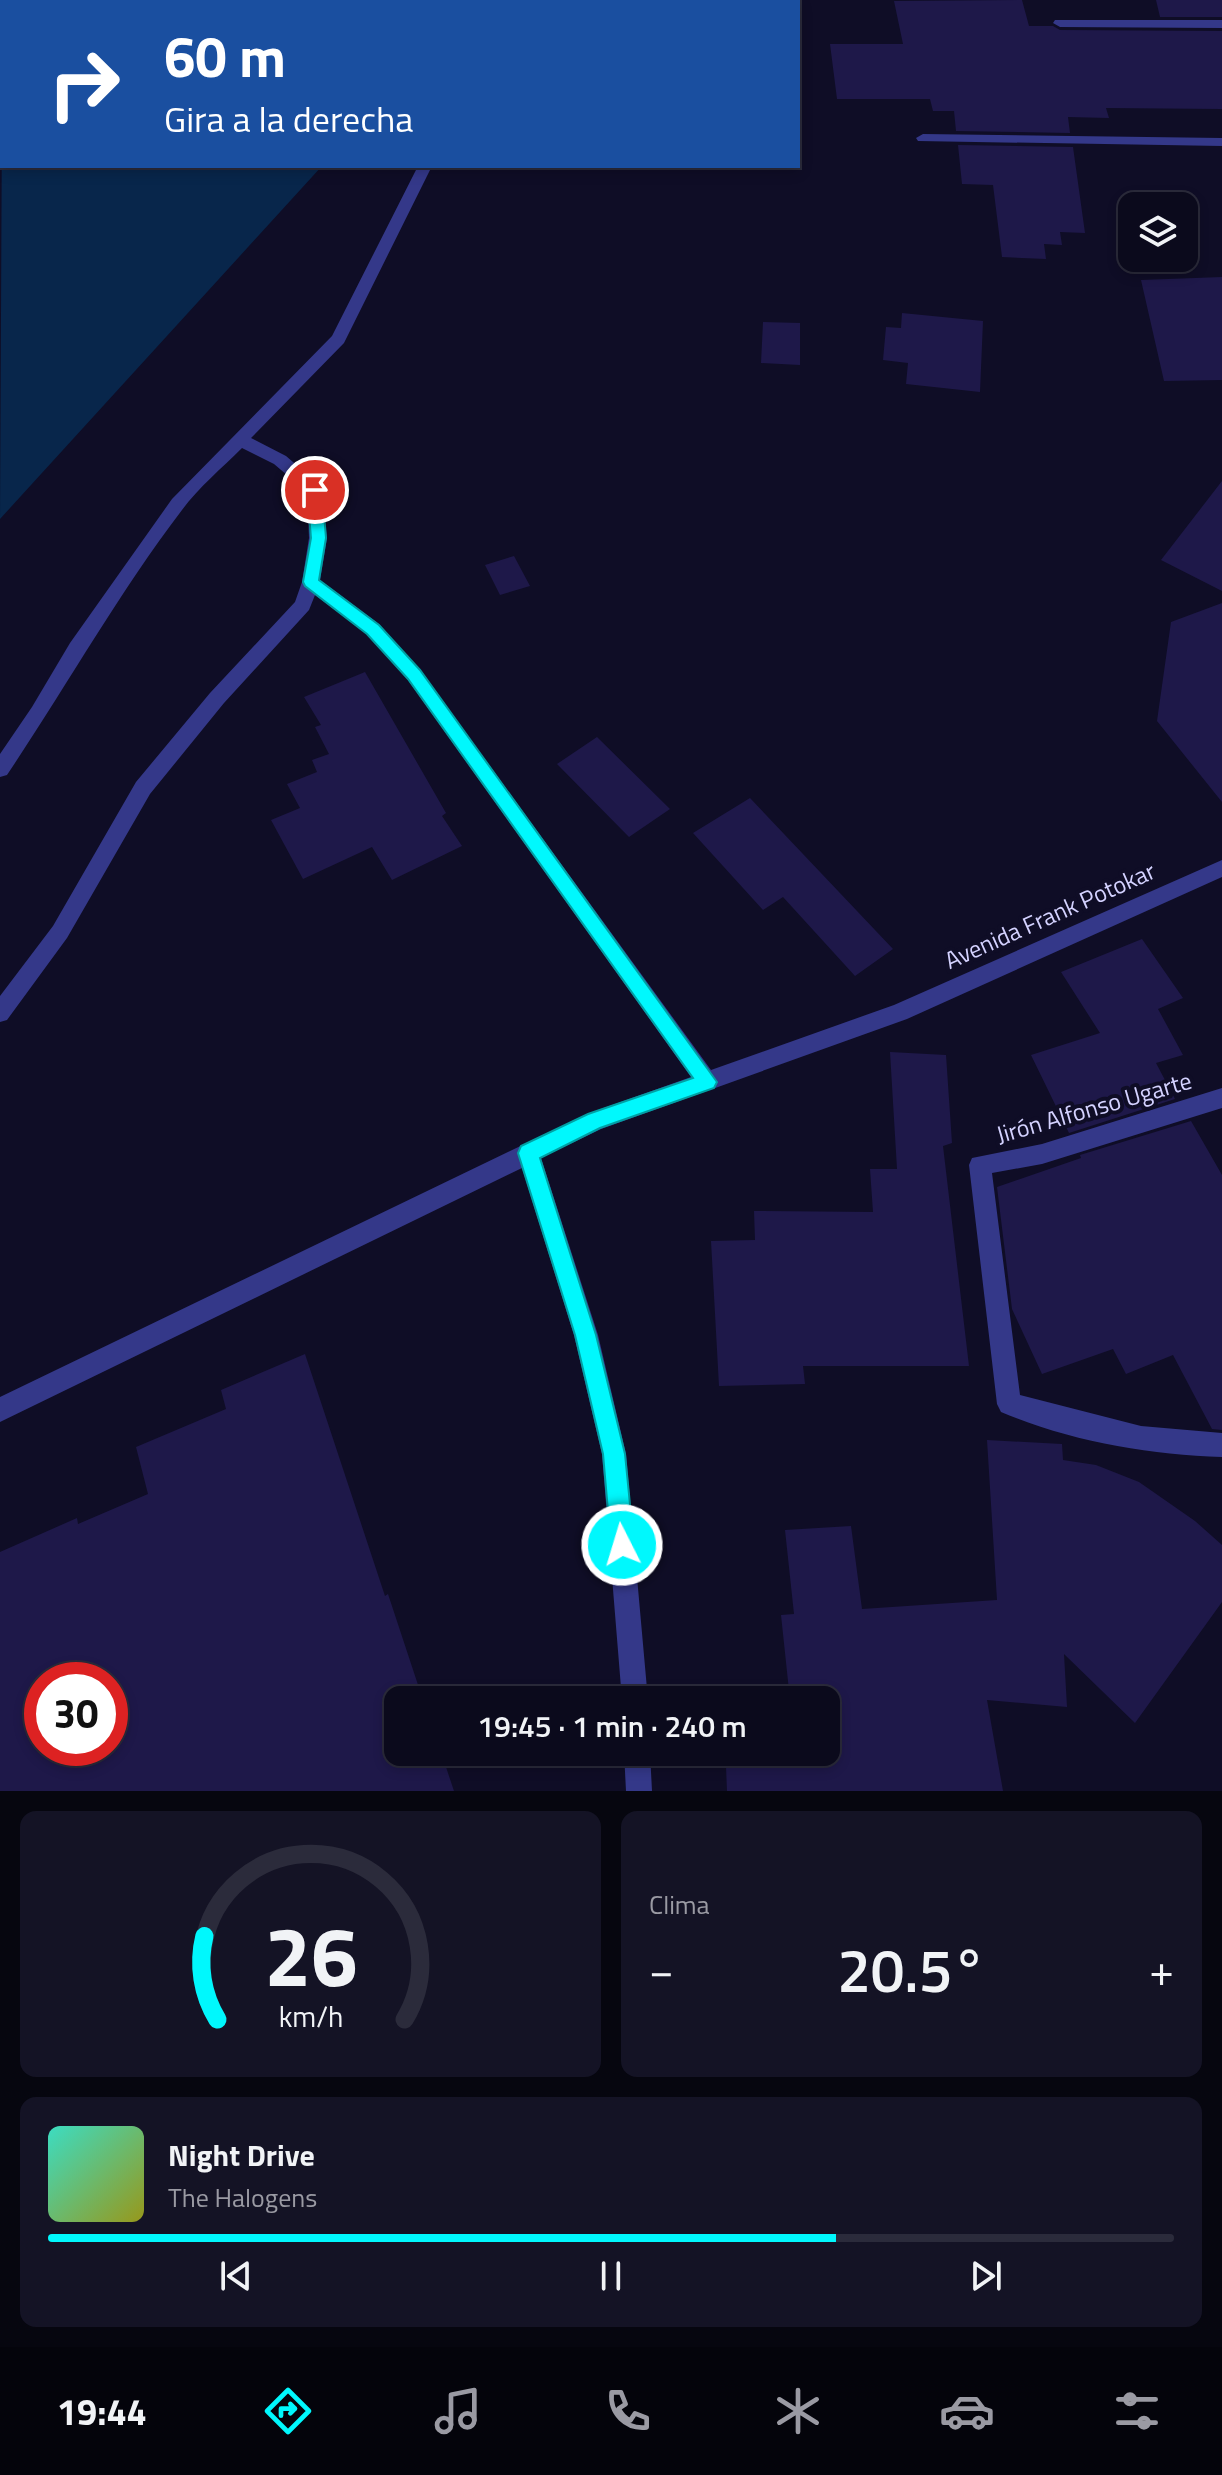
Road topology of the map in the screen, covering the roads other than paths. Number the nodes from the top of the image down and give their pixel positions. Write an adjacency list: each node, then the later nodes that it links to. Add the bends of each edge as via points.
1 (1060, 23): 2 (street)
2 (1222, 24)
3 (923, 138): 4 (street)
4 (1222, 142)
5 (424, 168): 6 (street, via 338,339)
6 (240, 440): 7 (street, via 280,460 315,490 318,538); 8 (street, via 178,503 76,648)
7 (311, 582): 10 (street, via 303,605 143,788 60,932); 11 (street, via 373,629 414,675)
8 (0, 769)
9 (1222, 868): 11 (street, Avenida Frank Potokar, via 900,1012)
10 (0, 1013)
11 (707, 1082): 13 (street, Avenida Frank Potokar, via 595,1121)
12 (1222, 1098): 15 (street, Jirón Alfonso Ugarte, via 1042,1154 980,1165 1009,1404 1104,1432 1180,1446)
13 (528, 1153): 14 (street, Avenida Frank Potokar); 16 (street, via 586,1335 614,1454)
14 (0, 1410)
15 (1222, 1445)
16 (634, 1686)
17 (638, 1766): 18 (street)
18 (639, 1791)

